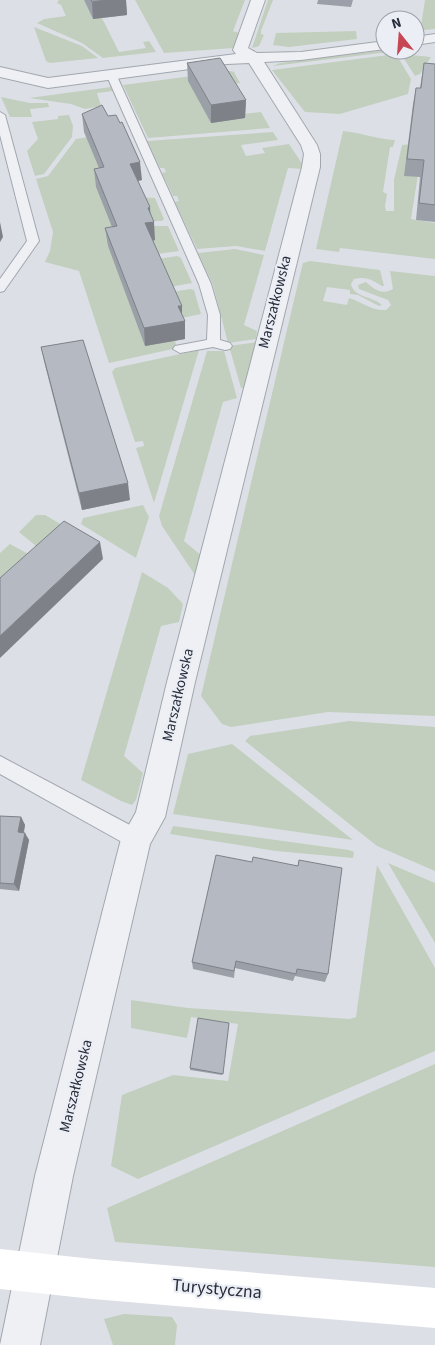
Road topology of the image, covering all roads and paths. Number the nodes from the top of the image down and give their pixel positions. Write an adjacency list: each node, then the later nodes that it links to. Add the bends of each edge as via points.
1 (258, 0): 3 (street, Marszałkowska, via 240,50)
2 (375, 46): 3 (street, via 301,56)
3 (254, 58): 5 (street); 10 (street, Marszałkowska, via 309,145 312,160 180,682 150,817)
4 (0, 72): 5 (street, via 48,83)
5 (111, 74): 8 (lane, via 204,284 214,316 219,344)
6 (0, 115): 7 (lane, via 33,242)
7 (0, 288)
8 (180, 349)
9 (0, 764): 10 (lane)
10 (136, 838): 11 (street, Marszałkowska, via 56,1167)
11 (16, 1270): 12 (street, Turystyczna); 13 (street, Marszałkowska)
12 (435, 1308)
13 (18, 1345)

